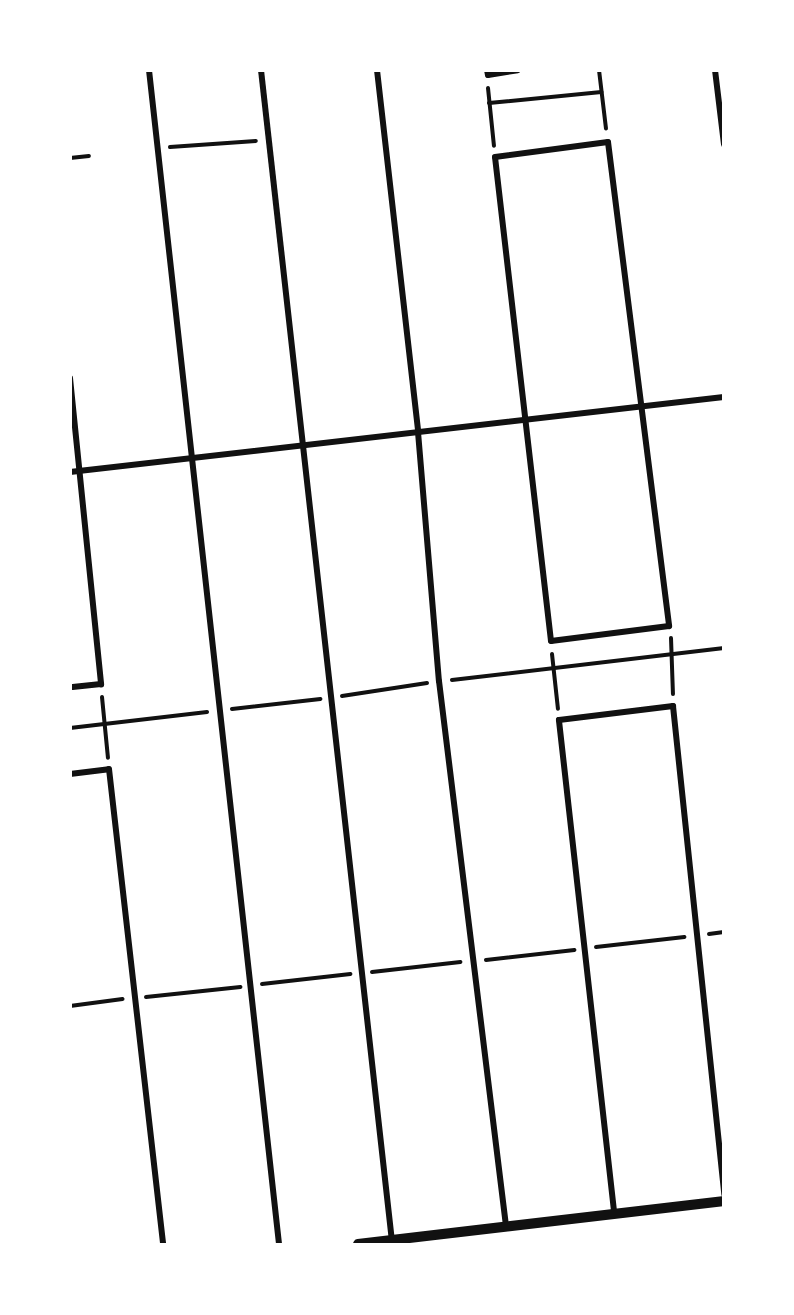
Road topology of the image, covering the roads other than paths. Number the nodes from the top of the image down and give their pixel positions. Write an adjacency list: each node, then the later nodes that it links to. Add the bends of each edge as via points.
1 (149, 70): 14 (street)
2 (261, 70): 13 (street)
3 (377, 70): 12 (street)
4 (518, 70): 6 (street)
5 (716, 70): 7 (street)
6 (488, 73)
7 (723, 144)
8 (70, 378): 15 (street)
9 (723, 397): 10 (street)
10 (644, 407): 11 (street); 11 (street, via 669,626 551,641); 11 (street, via 608,142 495,157)
11 (527, 419): 12 (street)
12 (418, 432): 13 (street); 22 (street, via 439,681 470,961)
13 (303, 445): 14 (street); 23 (street, via 328,698 365,973)
14 (191, 457): 15 (street); 26 (street, via 253,985)
15 (78, 471): 16 (street); 17 (street, via 101,684)
16 (70, 472)
17 (70, 687)
18 (70, 774): 25 (street, via 109,769)
19 (723, 1194): 21 (street, via 673,706 559,720)
20 (723, 1200): 21 (street)
21 (614, 1211): 22 (street)
22 (506, 1226): 24 (street)
23 (392, 1241): 24 (street); 27 (street)
24 (416, 1241)
25 (163, 1245)
26 (279, 1245)
27 (358, 1245)

